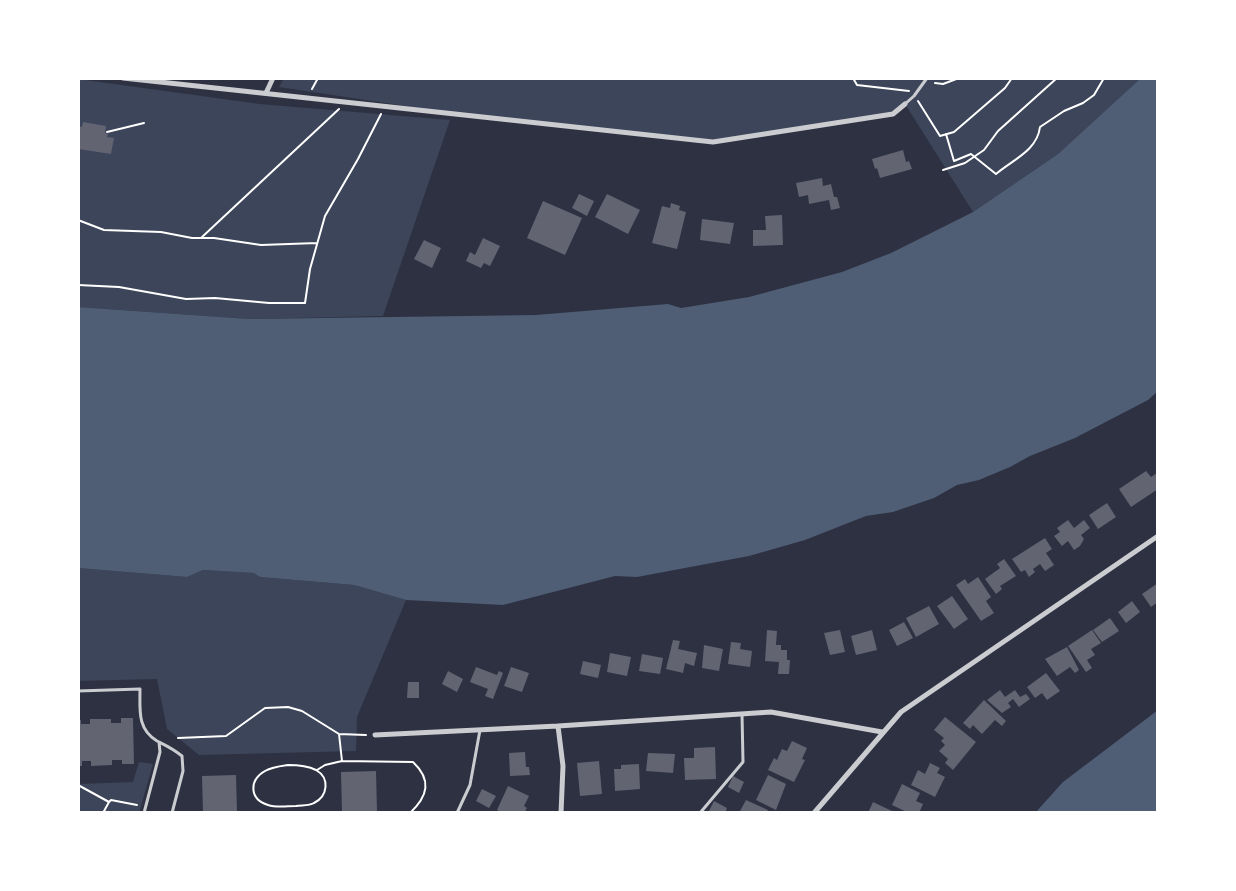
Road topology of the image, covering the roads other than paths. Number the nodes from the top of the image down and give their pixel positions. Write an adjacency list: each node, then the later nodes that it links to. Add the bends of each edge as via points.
1 (123, 78): 3 (street)
2 (273, 78): 5 (street)
3 (154, 79): 5 (street)
4 (927, 80): 6 (lane)
5 (266, 93): 6 (street, via 713,142 893,114)
6 (905, 104)
7 (1158, 536): 12 (street, via 901,712)
8 (78, 691): 14 (lane, via 140,689 144,731)
9 (742, 714): 10 (street); 12 (street, via 771,712); 19 (lane, via 743,762)
10 (558, 726): 11 (street); 18 (street, via 563,766)
11 (480, 730): 13 (street); 17 (lane, via 470,785)
12 (882, 732): 20 (street)
13 (375, 735)
14 (159, 742): 15 (lane); 16 (lane, via 182,756 183,771)
15 (144, 813)
16 (172, 813)
17 (457, 813)
18 (561, 813)
19 (700, 813)
20 (814, 813)

